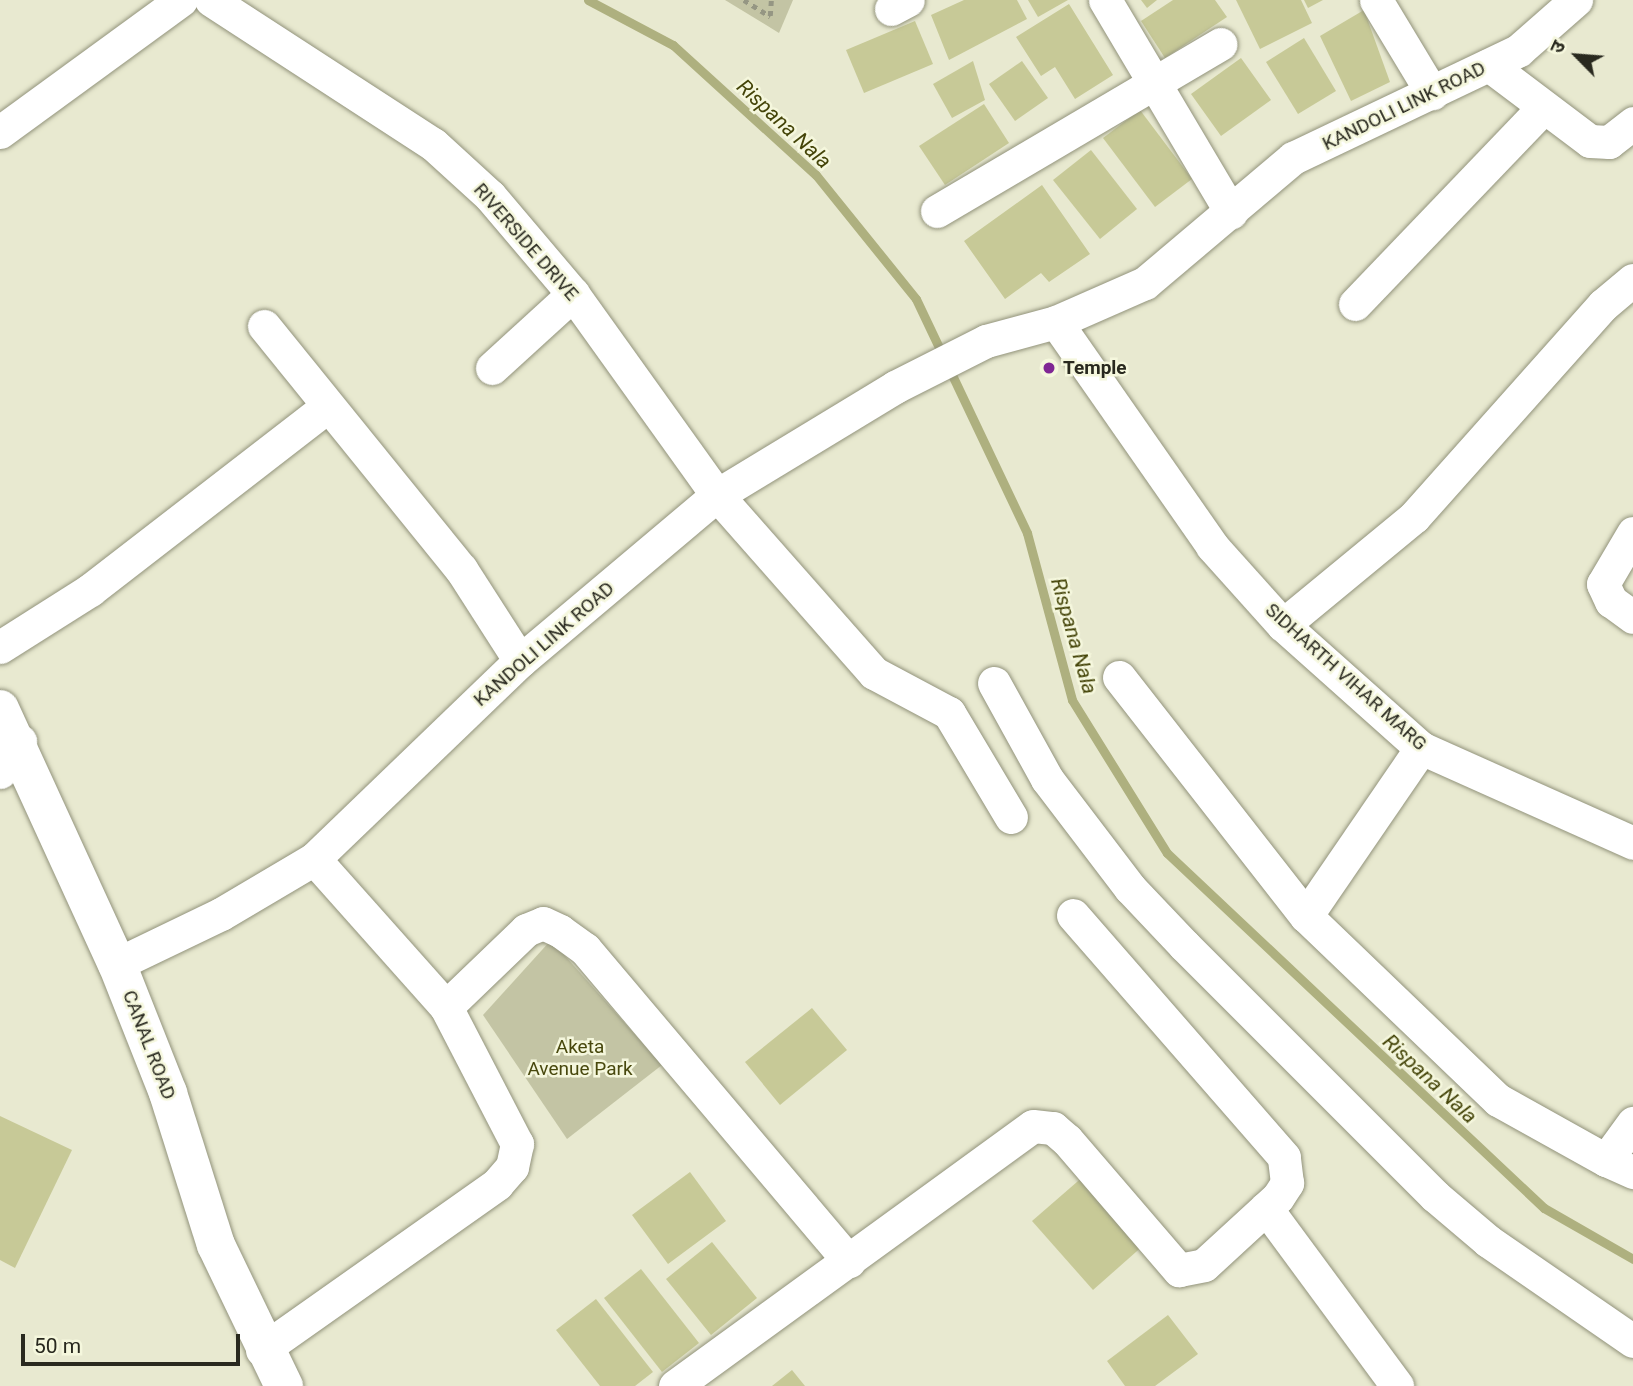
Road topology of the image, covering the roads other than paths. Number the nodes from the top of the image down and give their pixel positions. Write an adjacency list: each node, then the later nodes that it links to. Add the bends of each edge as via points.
1 (181, 0): 12 (street)
2 (211, 0): 16 (street, RIVERSIDE DRIVE, via 433,144 490,196)
3 (1105, 0): 8 (street)
4 (1376, 0): 9 (street)
5 (1576, 0): 7 (street, KANDOLI LINK ROAD, via 1519,50)
6 (1221, 44): 8 (street)
7 (1489, 65): 9 (street, KANDOLI LINK ROAD); 10 (street)
8 (1155, 86): 13 (street); 14 (street)
9 (1432, 93): 14 (street, KANDOLI LINK ROAD, via 1293,158)
10 (1544, 108): 11 (street, via 1590,141 1609,142); 17 (street)
11 (1633, 123)
12 (0, 132)
13 (937, 211)
14 (1231, 212): 18 (street, KANDOLI LINK ROAD, via 1145,283)
15 (1633, 280): 25 (street, via 1603,305 1414,517)
16 (572, 293): 20 (street); 22 (street, RIVERSIDE DRIVE)
17 (1355, 304)
18 (1056, 321): 22 (street, KANDOLI LINK ROAD, via 986,341 895,387); 25 (street, SIDHARTH VIHAR MARG, via 1212,546)
19 (264, 326): 21 (street)
20 (492, 369)
21 (327, 407): 26 (street, via 90,590); 27 (street, via 461,569)
22 (717, 495): 27 (street, KANDOLI LINK ROAD); 33 (street, RIVERSIDE DRIVE, via 874,673 949,713)
23 (1633, 533): 24 (street, via 1603,584 1611,601)
24 (1633, 617)
25 (1283, 625): 31 (street, SIDHARTH VIHAR MARG)
26 (0, 647)
27 (520, 661): 35 (street, KANDOLI LINK ROAD)
28 (1119, 677): 37 (street)
29 (994, 683): 44 (street, via 1047,779 1130,888 1184,945 1435,1196 1488,1241)
30 (0, 709): 32 (street, CANAL ROAD)
31 (1422, 748): 34 (street, SIDHARTH VIHAR MARG); 37 (street)
32 (10, 756): 38 (street, CANAL ROAD)
33 (1011, 817)
34 (1633, 843)
35 (314, 859): 38 (street, KANDOLI LINK ROAD, via 222,914); 39 (street)
36 (1073, 915): 42 (street, via 1284,1157 1287,1183)
37 (1306, 916): 41 (street, via 1497,1100)
38 (117, 964): 45 (street, CANAL ROAD, via 168,1093 216,1245)
39 (446, 1007): 43 (street, via 526,930 543,923 560,931 585,949); 45 (street, via 508,1120 517,1144 512,1167)
40 (1633, 1123): 41 (street)
41 (1620, 1166)
42 (1266, 1208): 43 (street, via 1204,1265 1180,1270 1067,1140 1044,1125 1016,1135); 48 (street)
43 (849, 1261): 47 (street)
44 (1633, 1341)
45 (262, 1350): 46 (street, CANAL ROAD)
46 (284, 1386)
47 (675, 1386)
48 (1397, 1386)

